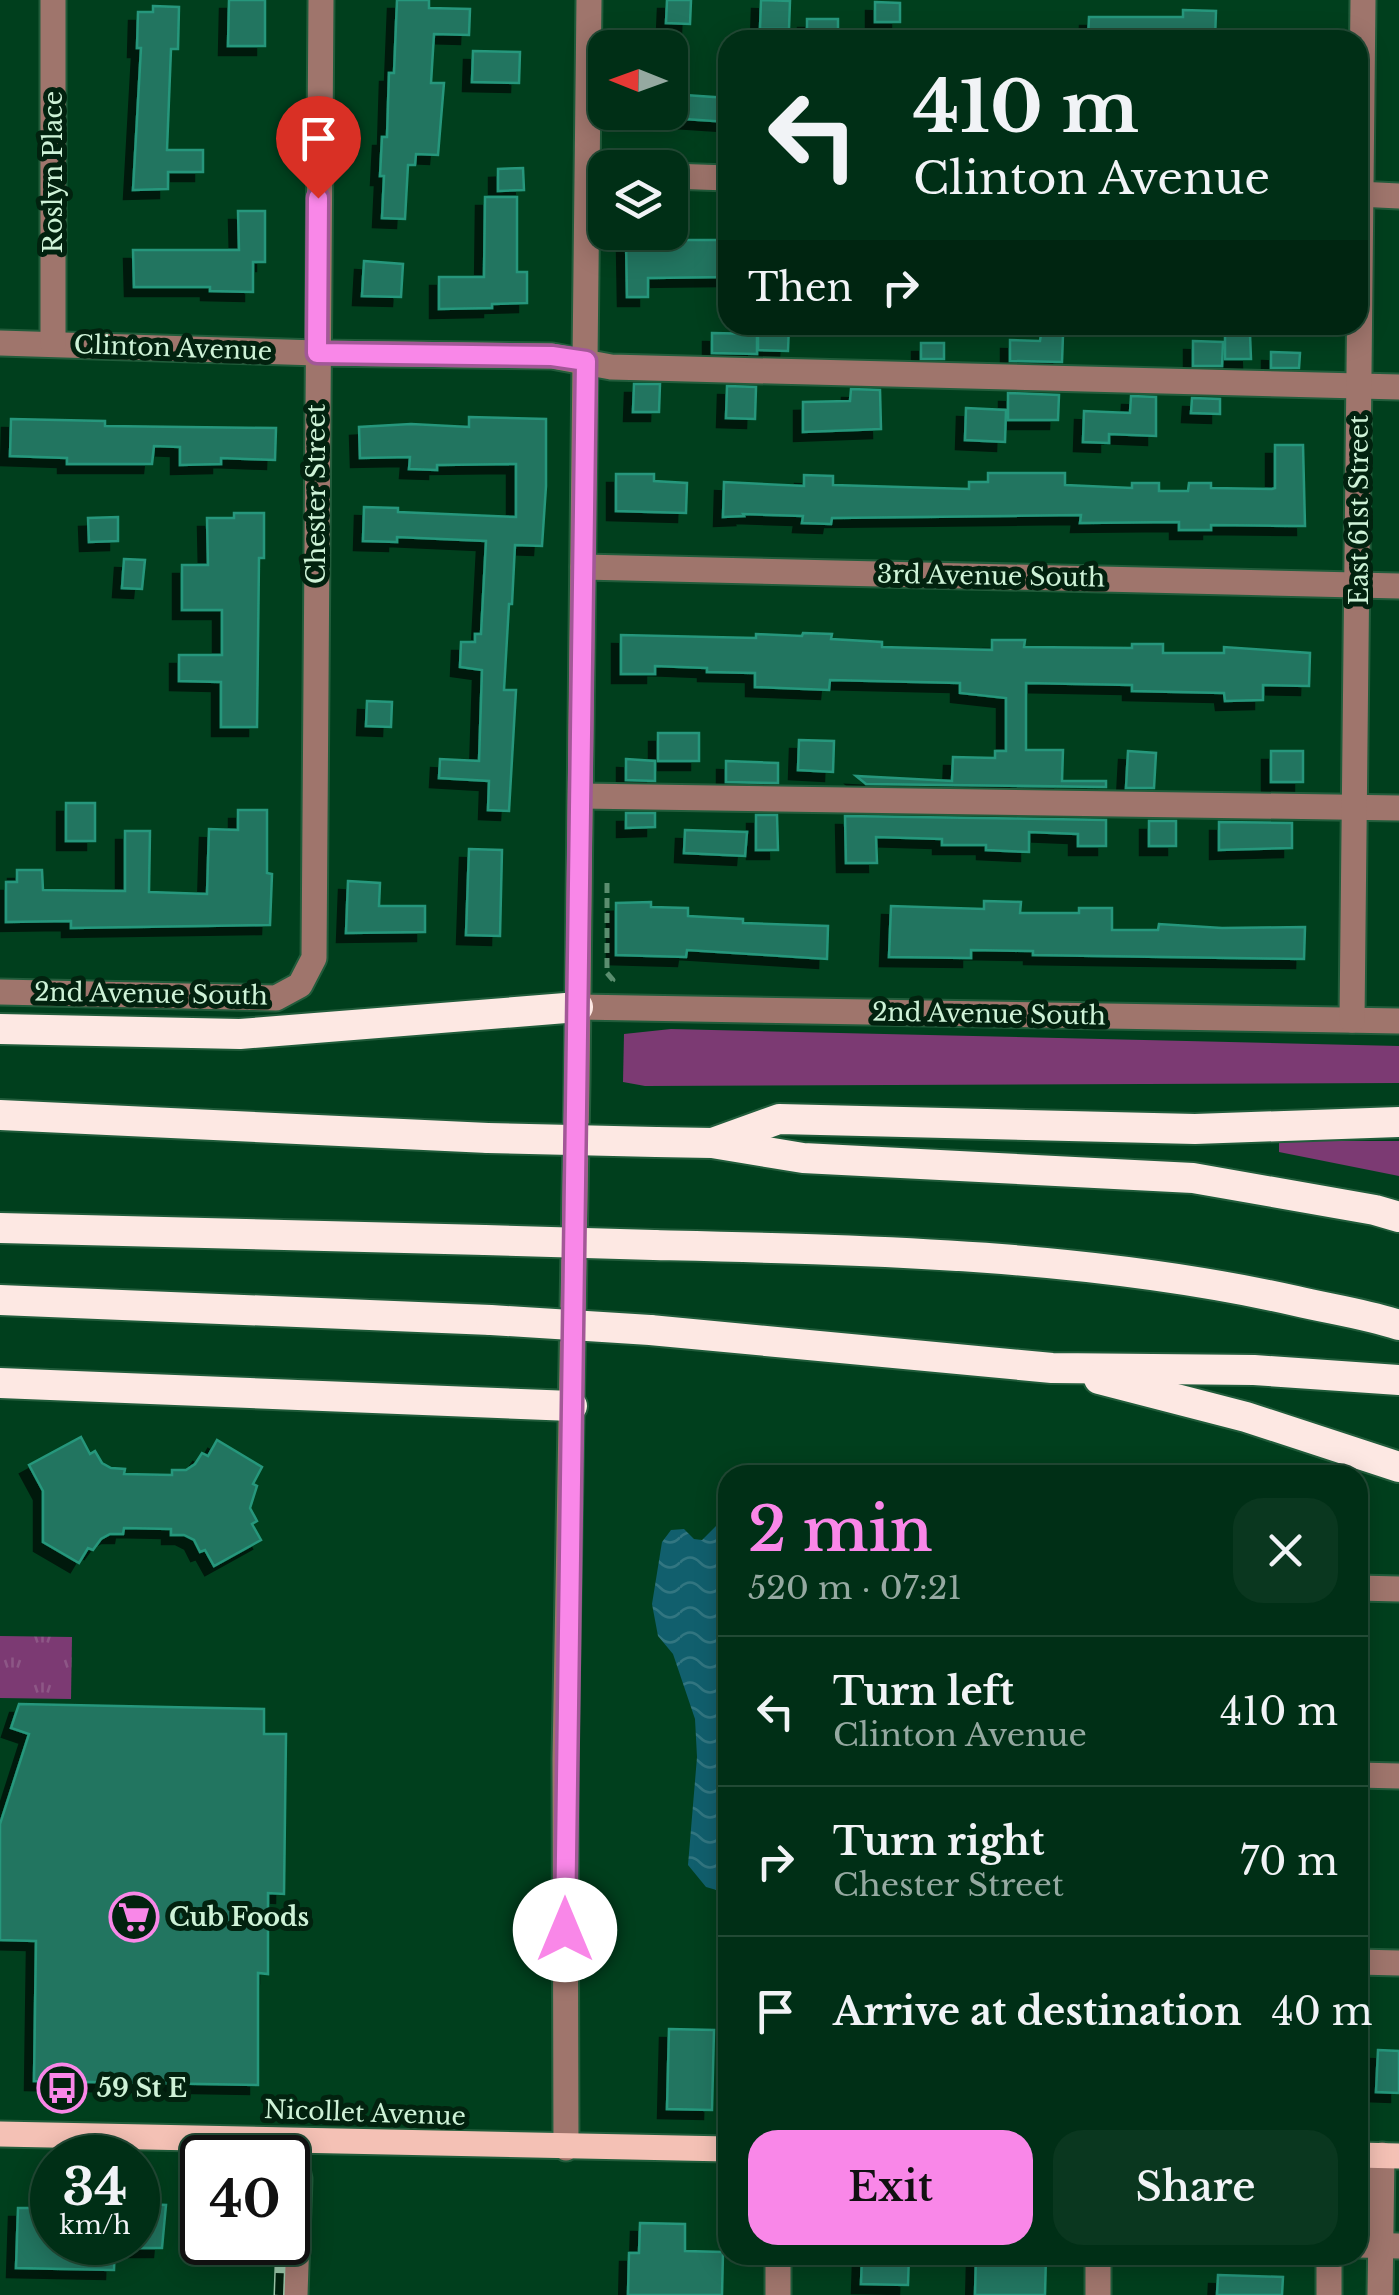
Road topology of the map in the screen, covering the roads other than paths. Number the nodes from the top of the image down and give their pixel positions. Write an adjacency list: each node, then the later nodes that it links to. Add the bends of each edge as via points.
1 (53, 0): 14 (street, Roslyn Place)
2 (320, 0): 15 (street, Chester Street)
3 (590, 0): 6 (street)
4 (1363, 0): 5 (street, East 61st Street)
5 (1363, 30)
6 (595, 150)
7 (688, 177): 8 (street)
8 (718, 178)
9 (1368, 194): 10 (street)
10 (1399, 196)
11 (592, 250): 16 (street)
12 (1360, 335): 17 (street, East 61st Street)
13 (0, 342): 14 (street, Clinton Avenue)
14 (53, 344): 15 (street, Clinton Avenue)
15 (317, 353): 16 (street, Clinton Avenue); 25 (street, Chester Street, via 314,958)
16 (586, 361): 17 (street, Clinton Avenue, via 611,367); 19 (street)
17 (1360, 386): 18 (street, Clinton Avenue); 20 (street, East 61st Street)
18 (1399, 387)
19 (583, 567): 20 (street, 3rd Avenue South); 22 (street)
20 (1358, 584): 21 (street, 3rd Avenue South); 23 (street, East 61st Street)
21 (1399, 586)
22 (580, 796): 23 (street); 27 (street)
23 (1357, 807): 24 (street); 28 (street, East 61st Street)
24 (1399, 808)
25 (300, 985): 26 (street, 2nd Avenue South, via 276,998)
26 (0, 992)
27 (578, 1007): 28 (street, 2nd Avenue South); 30 (highway, via 240,1034); 41 (street)
28 (1352, 1020): 29 (street, 2nd Avenue South)
29 (1399, 1021)
30 (0, 1029)
31 (0, 1115): 33 (highway, bridge)
32 (1399, 1122): 33 (highway, via 1195,1128 779,1119)
33 (712, 1143): 34 (highway, via 803,1158 1194,1178)
34 (1399, 1217)
35 (0, 1228): 37 (highway, bridge, via 782,1248 1009,1261 1214,1282)
36 (0, 1300): 38 (highway, bridge, via 650,1330)
37 (1399, 1325)
38 (1052, 1368): 39 (highway); 42 (highway, via 1246,1417)
39 (1399, 1380)
40 (0, 1383): 41 (highway)
41 (572, 1406): 52 (street)
42 (1399, 1467)
43 (1368, 1588): 44 (street)
44 (1399, 1589)
45 (1368, 1775): 46 (street)
46 (1399, 1776)
47 (1368, 1962): 48 (street)
48 (1399, 1963)
49 (0, 2134): 50 (main road, Nicollet Avenue)
50 (180, 2138)
51 (310, 2141): 52 (main road, Nicollet Avenue)
52 (566, 2148): 53 (main road, Nicollet Avenue)
53 (718, 2149)
54 (1379, 2155): 55 (street)
55 (1379, 2245): 64 (street)
56 (296, 2265): 60 (street)
57 (778, 2265): 61 (street)
58 (1098, 2265): 62 (street)
59 (1329, 2265): 63 (street)
60 (295, 2295)
61 (778, 2295)
62 (1098, 2295)
63 (1330, 2295)
64 (1380, 2295)

